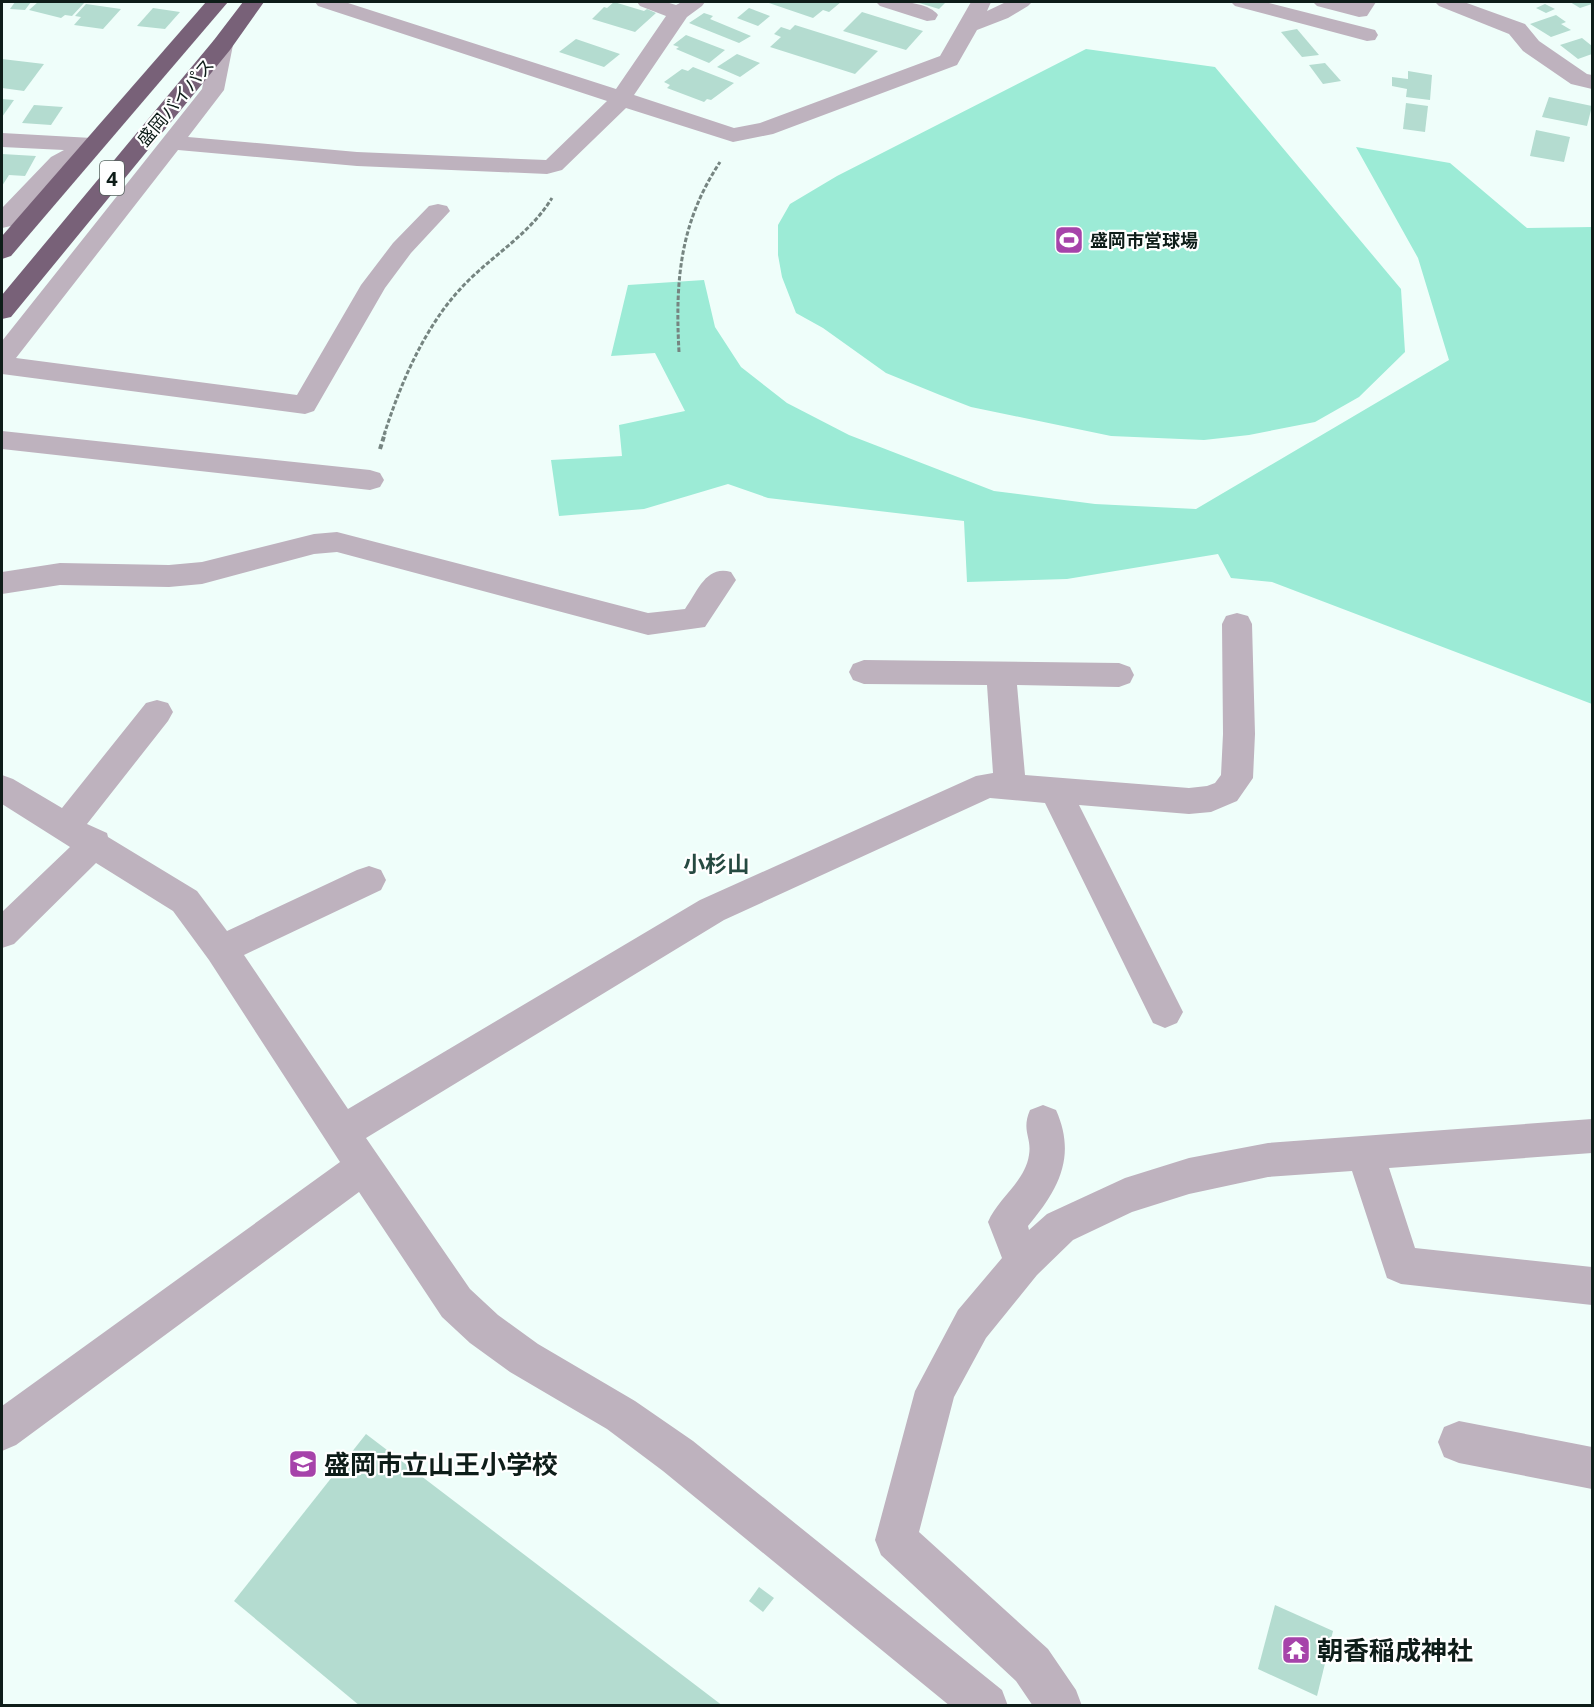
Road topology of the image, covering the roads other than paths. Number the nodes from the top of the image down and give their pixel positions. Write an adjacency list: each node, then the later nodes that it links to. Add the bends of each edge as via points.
1 (217, 2): 21 (highway, 盛岡バイパス / 4)
2 (253, 2): 16 (highway, 盛岡バイパス / 4)
3 (325, 2): 18 (street)
4 (647, 2): 12 (street)
5 (887, 2): 13 (street)
6 (981, 2): 14 (street)
7 (1021, 2): 14 (street)
8 (1242, 2): 15 (street)
9 (1324, 2): 10 (street, via 1359,11)
10 (1365, 2)
11 (1446, 2): 17 (street, via 1517,29 1531,46 1579,79)
12 (687, 7): 18 (street)
13 (927, 15)
14 (969, 25): 18 (street, via 949,60 765,129 733,135)
15 (1367, 35)
16 (222, 45): 20 (street, via 213,90); 25 (highway, 盛岡バイパス / 4)
17 (1593, 82)
18 (621, 99): 20 (street, via 554,165 530,168 357,159)
19 (2, 140): 21 (street)
20 (172, 143): 26 (street)
21 (92, 145): 23 (street, via 59,162); 24 (highway, 盛岡バイパス / 4)
22 (438, 211): 27 (street, via 402,248 374,285 305,405)
23 (2, 221)
24 (2, 251)
25 (2, 311)
26 (2, 358)
27 (2, 365)
28 (2, 440): 29 (street)
29 (369, 480)
30 (721, 580): 31 (street, via 694,619 648,624 337,542 314,544 202,573 60,574)
31 (2, 583)
32 (1237, 624): 39 (street, via 1238,778 1226,792 1211,799 1189,801)
33 (864, 672): 34 (street)
34 (1001, 674): 35 (street); 37 (street)
35 (1119, 675)
36 (157, 712): 40 (street)
37 (1010, 786): 39 (street); 46 (street, via 987,785 712,910)
38 (2, 788): 40 (street)
39 (1055, 790): 44 (street)
40 (80, 835): 42 (street); 43 (street, via 185,901)
41 (369, 880): 43 (street)
42 (2, 934)
43 (221, 950): 46 (street)
44 (1165, 1012)
45 (1044, 1122): 50 (street, via 1048,1154 1037,1186 1007,1222)
46 (342, 1132): 49 (street)
47 (1593, 1136): 48 (street)
48 (1365, 1153): 50 (street, via 1268,1160 1189,1176 1136,1193 1060,1227); 51 (street, via 1401,1265)
49 (363, 1167): 52 (street); 55 (street, via 456,1303 484,1329 524,1358 621,1415 678,1456)
50 (1023, 1262): 56 (street, via 972,1324 935,1391 896,1540 1032,1665)
51 (1593, 1286)
52 (2, 1431)
53 (1459, 1442): 54 (street)
54 (1593, 1468)
55 (986, 1706)
56 (1060, 1706)

